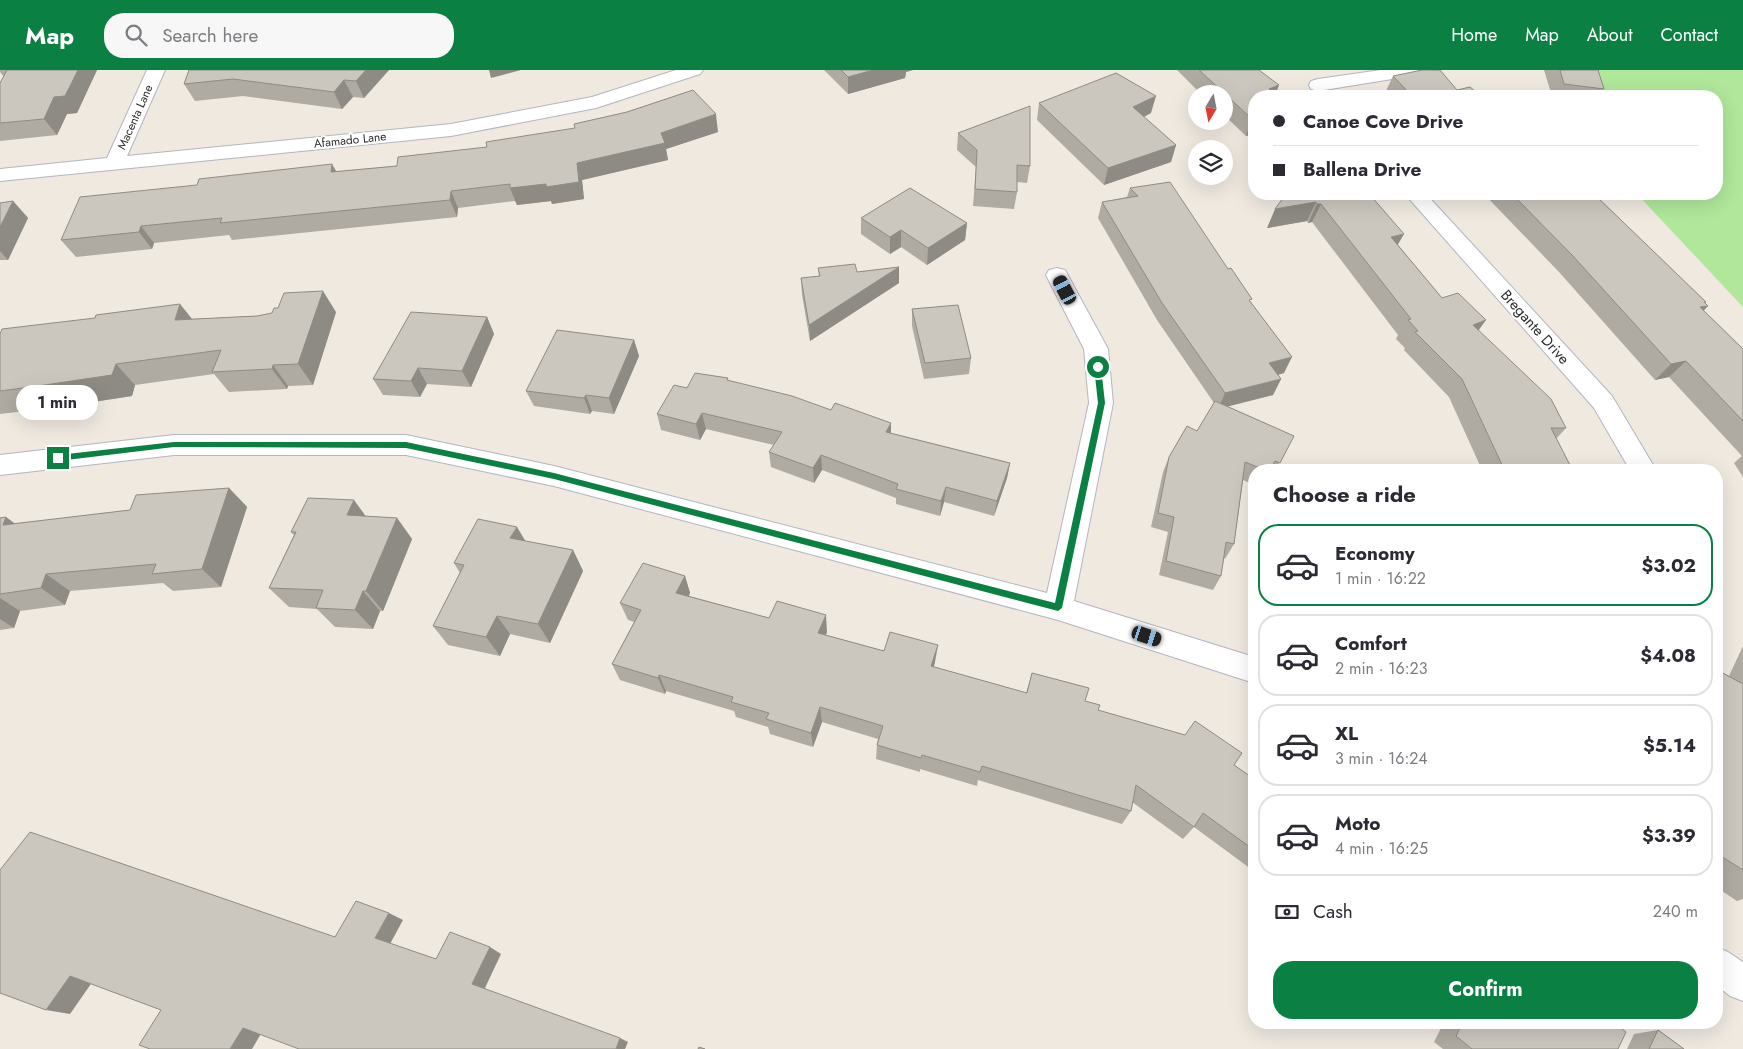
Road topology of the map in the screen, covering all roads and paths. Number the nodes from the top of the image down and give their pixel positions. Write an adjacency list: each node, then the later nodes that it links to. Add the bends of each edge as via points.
1 (156, 70): 7 (street, Macenta Lane)
2 (694, 70): 7 (street, Afamado Lane, via 596,102 451,130)
3 (1304, 70): 5 (street)
4 (1417, 70): 6 (street)
5 (1321, 90)
6 (1327, 90)
7 (114, 164): 8 (street, Afamado Lane)
8 (0, 175)
9 (1420, 200): 12 (street, Bregante Drive, via 1603,402)
10 (1057, 275): 13 (street, via 1096,349 1101,403)
11 (0, 464): 13 (street, via 174,444 406,445 554,476)
12 (1639, 464)
13 (1058, 608): 14 (street)
14 (1248, 668)
15 (1723, 969): 16 (street)
16 (1743, 983)

